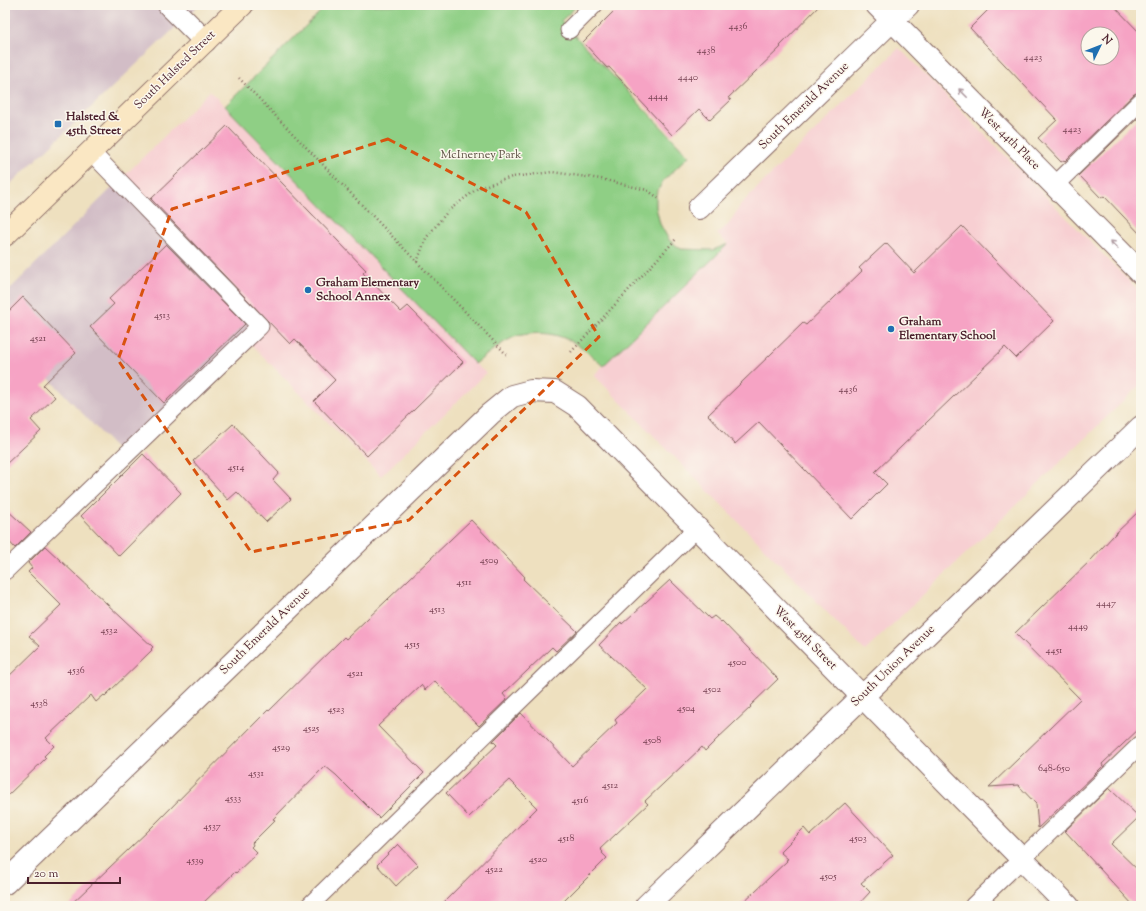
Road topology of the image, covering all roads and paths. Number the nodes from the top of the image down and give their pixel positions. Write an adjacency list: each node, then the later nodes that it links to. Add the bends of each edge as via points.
1 (169, 5): 8 (street)
2 (242, 5): 8 (main road, South Halsted Street)
3 (594, 5): 7 (lane)
4 (877, 5): 6 (street, West 44th Place)
5 (908, 5): 6 (street, South Emerald Avenue)
6 (892, 20): 12 (street, West 44th Place, one-way to 6); 14 (street, South Emerald Avenue)
7 (569, 30)
8 (205, 41): 11 (main road, South Halsted Street)
9 (239, 78): 17 (path)
10 (1141, 101): 12 (lane)
11 (91, 152): 15 (main road, South Halsted Street); 24 (lane, via 260,326)
12 (1055, 185): 18 (street, West 44th Place, one-way to 12)
13 (660, 199): 17 (path, via 647,190 601,179 552,172 512,177 478,188 448,211 426,238)
14 (699, 208)
15 (5, 235)
16 (676, 238): 19 (path)
17 (417, 262): 20 (path)
18 (1141, 273)
19 (572, 352)
20 (507, 355)
21 (531, 391): 23 (street, West 45th Street, via 555,392 577,406); 28 (street, South Emerald Avenue, via 512,396 490,414)
22 (1141, 427): 25 (street, South Union Avenue)
23 (696, 528): 25 (street, West 45th Street); 29 (lane)
24 (5, 571)
25 (863, 696): 27 (street, West 45th Street); 30 (street, South Union Avenue)
26 (1141, 744): 27 (lane)
27 (1022, 859): 31 (lane); 32 (street, West 45th Street)
28 (5, 882)
29 (309, 906)
30 (646, 906)
31 (973, 906)
32 (1068, 906)

